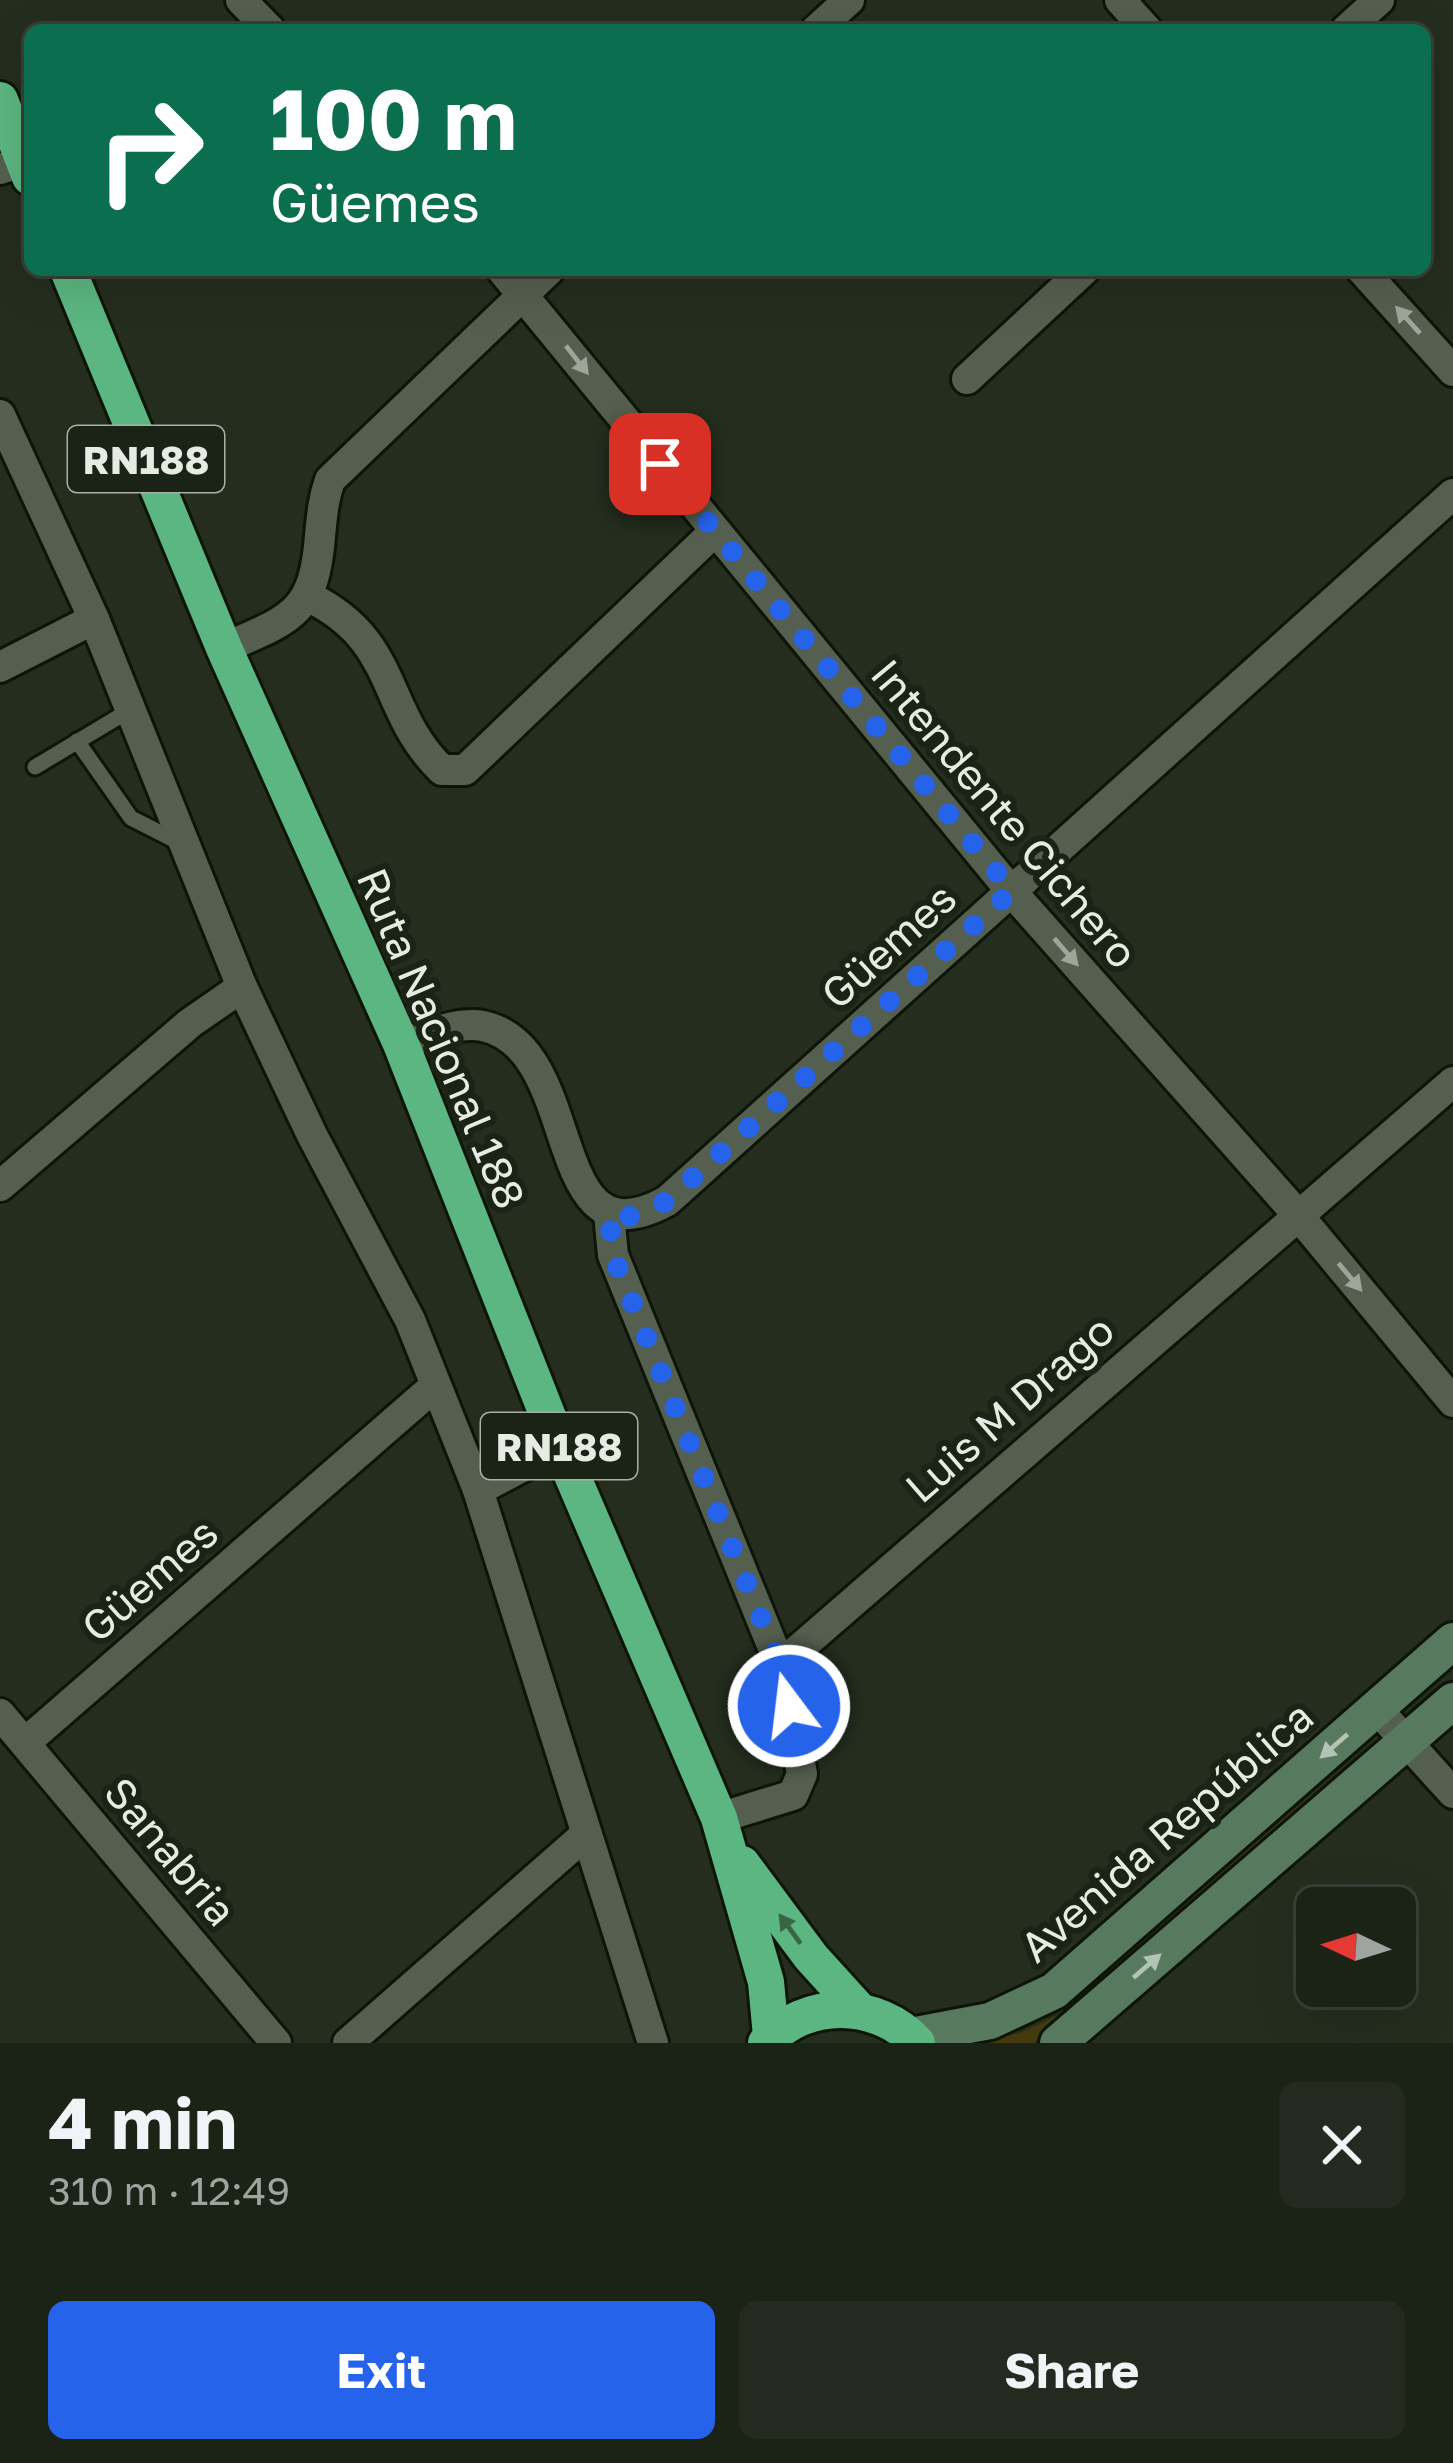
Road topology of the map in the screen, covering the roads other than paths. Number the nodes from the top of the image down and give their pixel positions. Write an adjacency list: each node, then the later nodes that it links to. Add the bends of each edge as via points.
1 (242, 0): 5 (street)
2 (849, 0): 6 (street)
3 (1120, 0): 7 (street)
4 (1379, 0): 8 (street)
5 (264, 24)
6 (823, 24)
7 (1142, 24)
8 (1353, 24)
9 (0, 100): 10 (highway)
10 (18, 169)
11 (70, 276): 24 (highway, Ruta Nacional 188 / RN188)
12 (508, 276): 16 (street, Intendente Cichero)
13 (542, 276): 16 (street)
14 (1078, 276): 18 (street)
15 (1367, 276): 17 (street, one-way to 15)
16 (524, 293): 21 (street, Intendente Cichero, one-way to 21); 22 (street, via 330,480)
17 (1453, 371)
18 (967, 379)
19 (0, 416): 23 (street)
20 (1453, 494): 30 (street, Güemes)
21 (715, 532): 22 (street, via 465,770 442,770 422,751 371,643 346,615); 30 (street, Intendente Cichero)
22 (309, 597): 24 (street, via 298,614)
23 (94, 619): 25 (street); 26 (street)
24 (224, 648): 32 (highway, Ruta Nacional 188 / RN188)
25 (0, 667)
26 (130, 710): 27 (lane); 29 (street)
27 (77, 741): 28 (lane); 29 (lane, via 131,818)
28 (35, 767)
29 (185, 846): 31 (street)
30 (1012, 891): 35 (street, Güemes, via 667,1201 636,1217); 36 (street, Intendente Cichero, one-way to 36)
31 (242, 987): 34 (street); 37 (street)
32 (401, 1044): 35 (street, via 482,1025 516,1040 544,1076 584,1194); 39 (highway, Ruta Nacional 188 / RN188)
33 (1453, 1082): 36 (street, Luis M Drago)
34 (0, 1186)
35 (609, 1214): 42 (street, via 613,1255)
36 (1298, 1215): 38 (street, Intendente Cichero, one-way to 38); 42 (street, Luis M Drago, via 793,1654)
37 (435, 1385): 40 (street); 46 (street, Güemes)
38 (1453, 1402)
39 (560, 1448): 40 (street); 49 (highway, Ruta Nacional 188 / RN188)
40 (478, 1490): 50 (street)
41 (1453, 1641): 44 (main road, Avenida República)
42 (783, 1672): 49 (street, via 802,1774 793,1795)
43 (1453, 1701): 47 (main road)
44 (1376, 1708): 47 (street); 53 (main road, Avenida República, one-way to 53, via 1054,1991 990,2021)
45 (0, 1714): 46 (street, Sanabria)
46 (26, 1742): 54 (street, Sanabria)
47 (1407, 1742): 48 (street); 57 (main road, one-way to 47)
48 (1453, 1792)
49 (723, 1830): 51 (highway, Ruta Nacional 188 / RN188, one-way to 49, via 811,1957); 52 (highway, Ruta Nacional 188 / RN188, via 766,1982)
50 (584, 1836): 55 (street); 56 (street)
51 (860, 2011): 52 (highway, Ruta Nacional 188 / RN188, via 798,2019); 53 (highway, Ruta Nacional 188 / RN188)
52 (768, 2040)
53 (914, 2040)
54 (276, 2043)
55 (348, 2043)
56 (653, 2043)
57 (1058, 2043)

